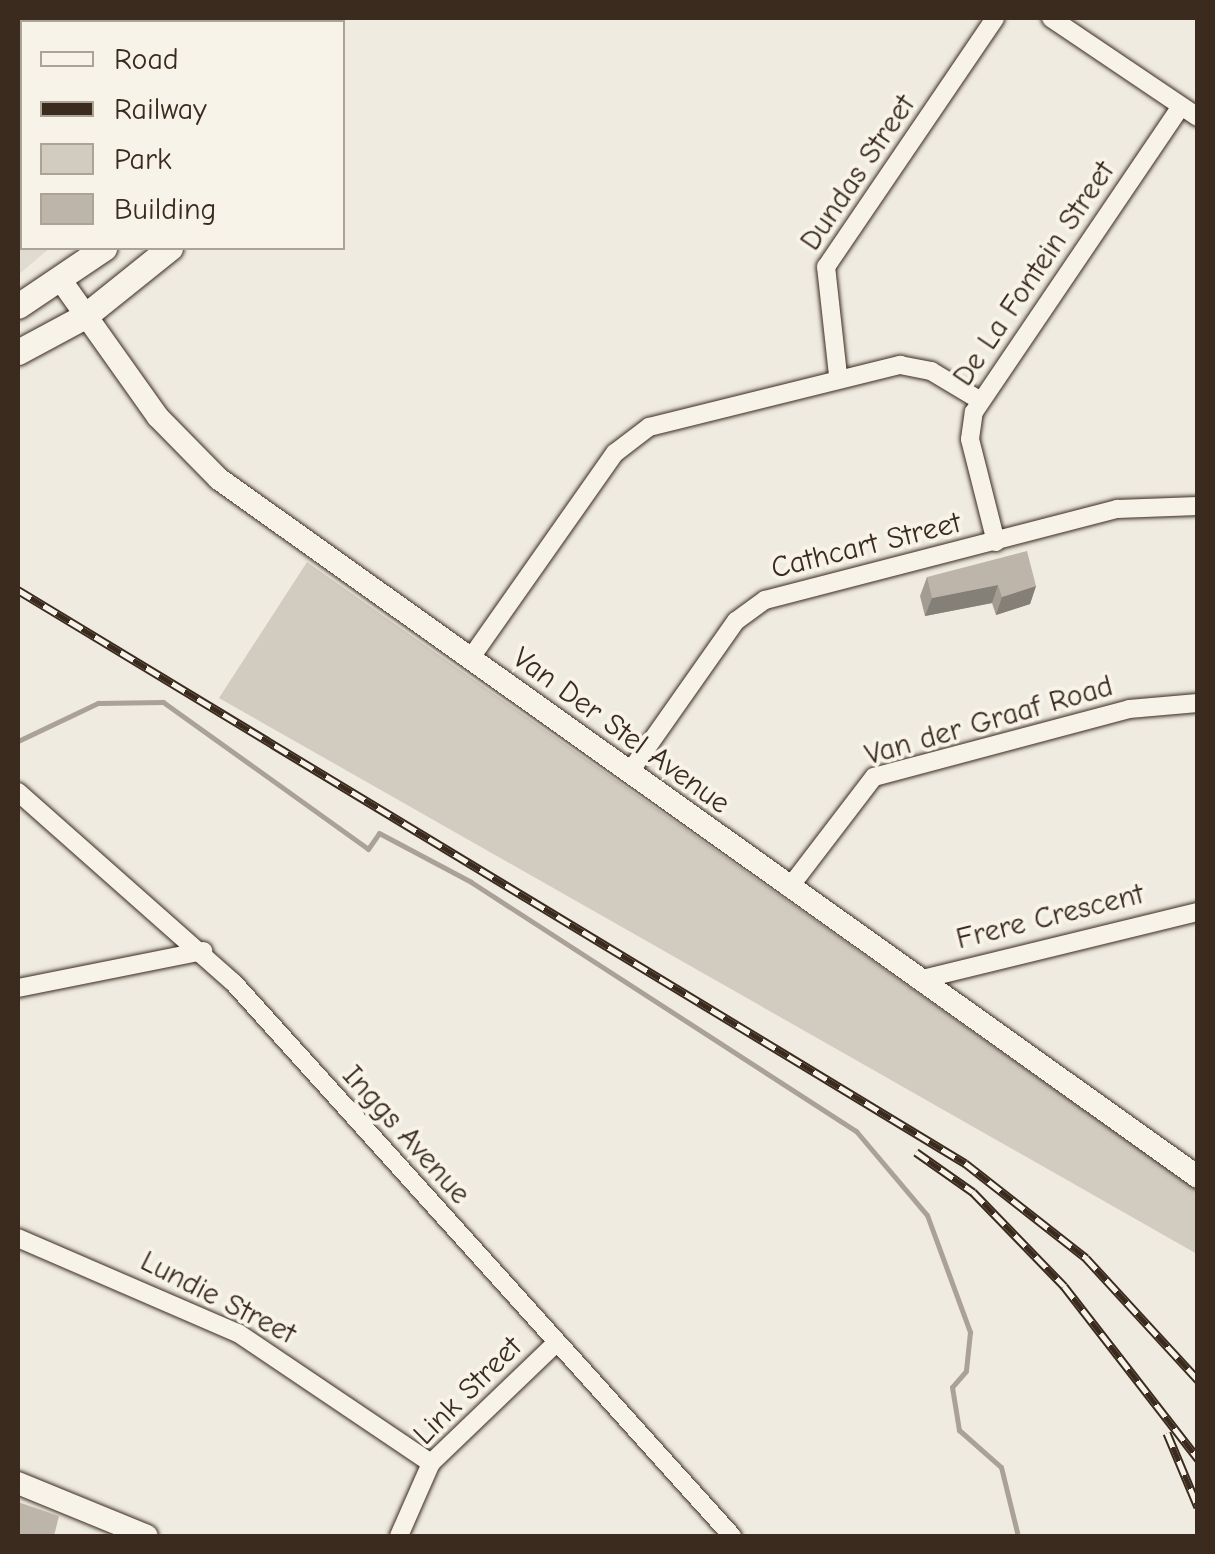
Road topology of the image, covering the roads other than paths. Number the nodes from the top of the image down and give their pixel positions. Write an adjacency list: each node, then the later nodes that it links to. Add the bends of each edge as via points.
1 (995, 18): 11 (street, Dundas Street, via 826,267)
2 (1051, 18): 3 (street)
3 (1181, 106): 4 (street); 12 (street, De La Fontein Street)
4 (1198, 117)
5 (101, 250): 7 (main road)
6 (168, 250): 9 (main road)
7 (60, 279): 8 (main road); 9 (street, Van Der Stel Avenue)
8 (18, 306)
9 (85, 316): 10 (main road); 15 (street, Van Der Stel Avenue, via 158,417 220,479)
10 (18, 352)
11 (838, 375): 12 (street, via 914,365); 15 (street, via 630,438)
12 (981, 401): 14 (street, De La Fontein Street, via 970,438)
13 (1198, 506): 14 (street, Cathcart Street, via 1133,506)
14 (996, 542): 17 (street, Cathcart Street, via 749,609)
15 (470, 659): 17 (street, Van Der Stel Avenue)
16 (1198, 703): 19 (street, Van der Graaf Road, via 1129,708 874,777)
17 (629, 774): 19 (street, Van Der Stel Avenue)
18 (18, 792): 21 (street, Inggs Avenue)
19 (789, 888): 22 (street, Van Der Stel Avenue)
20 (1197, 913): 22 (street, Frere Crescent)
21 (203, 951): 23 (street); 26 (street, Inggs Avenue)
22 (918, 980): 24 (street, Van Der Stel Avenue)
23 (18, 988)
24 (1198, 1178)
25 (18, 1238): 27 (street, Lundie Street, via 238,1333)
26 (556, 1342): 27 (street, Link Street); 31 (street, Inggs Avenue)
27 (431, 1463): 30 (street, Link Street)
28 (18, 1483): 29 (street)
29 (139, 1535)
30 (399, 1536)
31 (732, 1536)

